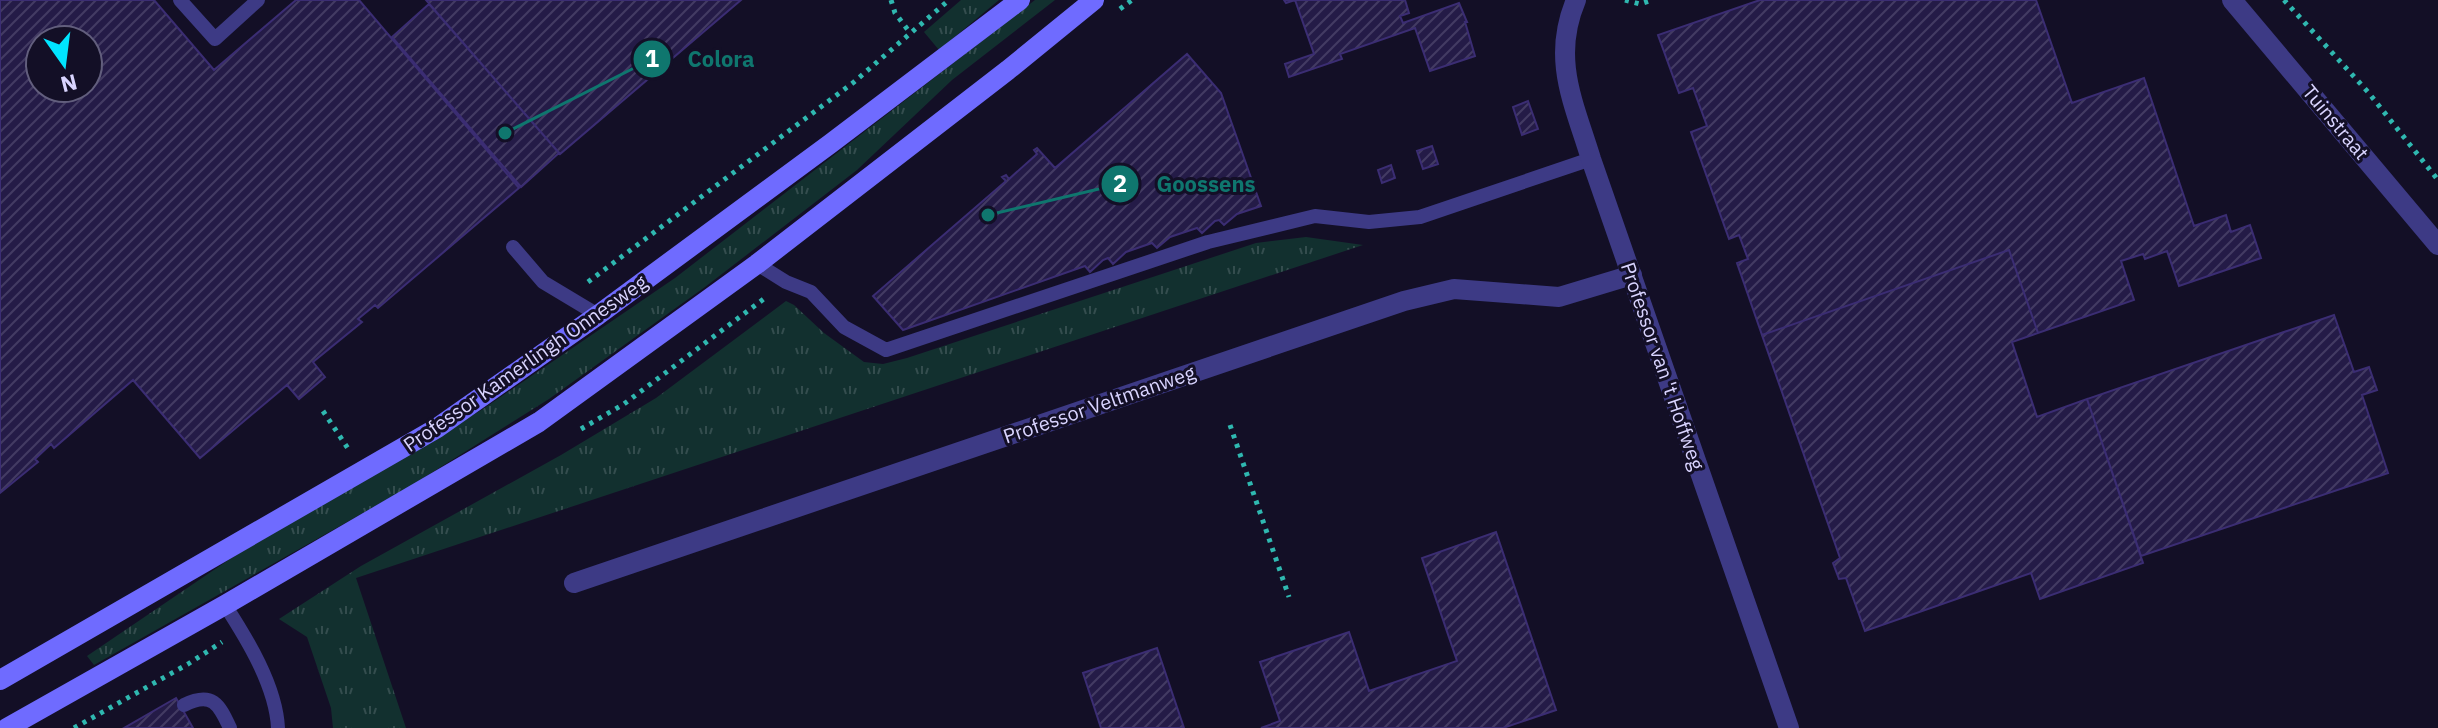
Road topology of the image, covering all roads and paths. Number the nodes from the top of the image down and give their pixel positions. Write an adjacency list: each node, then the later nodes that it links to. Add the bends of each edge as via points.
1 (180, 0): 2 (lane, via 215,39)
2 (258, 0)
3 (891, 0): 12 (path)
4 (949, 0): 12 (path, Professor Kamerlingh Onnesweg)
5 (1020, 0): 20 (main road, Professor Kamerlingh Onnesweg)
6 (1094, 0): 17 (main road)
7 (1576, 0): 13 (street, Professor van 't Hoffweg, via 1563,49)
8 (1625, 0): 9 (path)
9 (1652, 0)
10 (2232, 0): 15 (street, Tuinstraat)
11 (2284, 0): 14 (path, via 2368,92)
12 (911, 34): 19 (path, Professor Kamerlingh Onnesweg)
13 (1591, 159): 17 (lane, via 1420,217 1369,222 1315,216 1208,242 886,350 844,327 811,292); 18 (street, Professor van 't Hoffweg)
14 (2438, 180)
15 (2438, 245)
16 (513, 247): 19 (lane, via 543,282)
17 (757, 264): 28 (main road, via 539,422)
18 (1632, 275): 26 (street, Professor Veltmanweg, via 1559,297 1454,289 1404,301); 34 (street, Professor van 't Hoffweg)
19 (568, 297): 20 (lane)
20 (598, 315): 29 (main road, Professor Kamerlingh Onnesweg, via 437,428)
21 (323, 411): 24 (path)
22 (1230, 425): 27 (path)
23 (362, 443): 24 (path)
24 (350, 451): 25 (path)
25 (337, 458)
26 (574, 583)
27 (1289, 597)
28 (225, 605): 31 (main road); 33 (lane, via 257,659)
29 (0, 680)
30 (184, 705): 32 (lane, via 195,699 214,701)
31 (7, 728)
32 (230, 728)
33 (278, 728)
34 (1789, 728)

